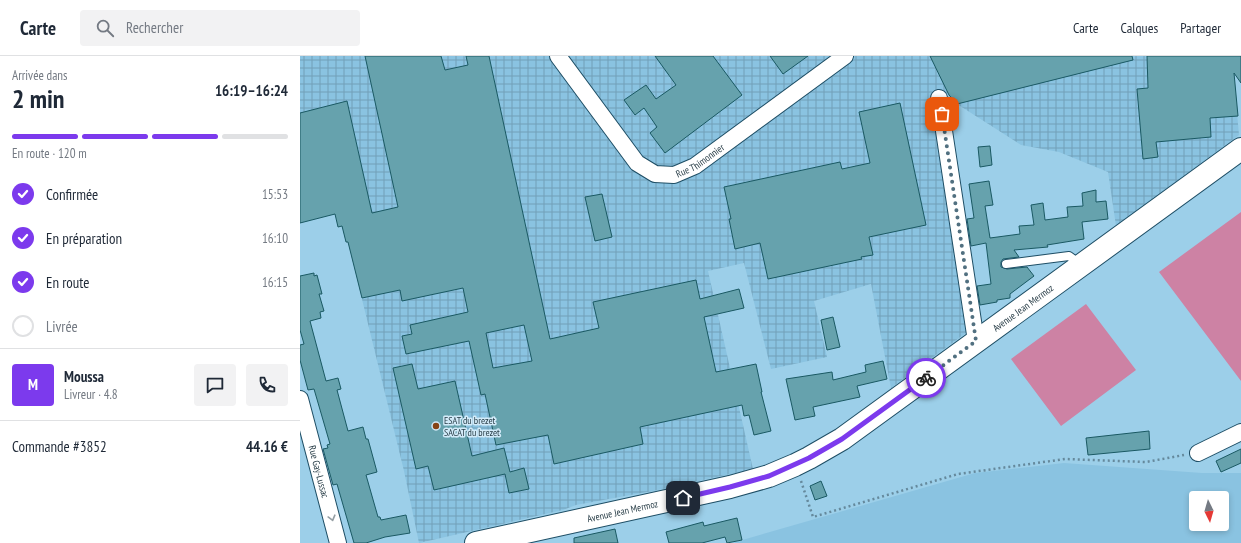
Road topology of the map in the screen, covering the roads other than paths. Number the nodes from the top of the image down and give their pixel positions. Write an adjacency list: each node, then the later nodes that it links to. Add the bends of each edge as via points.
1 (558, 56): 2 (street, Rue Thimonnier, via 637,163 655,174 674,175 695,166)
2 (844, 56)
3 (939, 98): 7 (street)
4 (1241, 149): 6 (main road, Avenue Jean Mermoz)
5 (1006, 264): 6 (lane, via 1069,256)
6 (1080, 265): 7 (main road, Avenue Jean Mermoz)
7 (976, 341): 12 (main road, Avenue Jean Mermoz, via 842,439 809,458 769,476 730,487)
8 (300, 399): 11 (street, Rue Gay-Lussac, one-way to 11)
9 (1241, 432): 10 (street)
10 (1198, 453)
11 (338, 543)
12 (476, 543)

